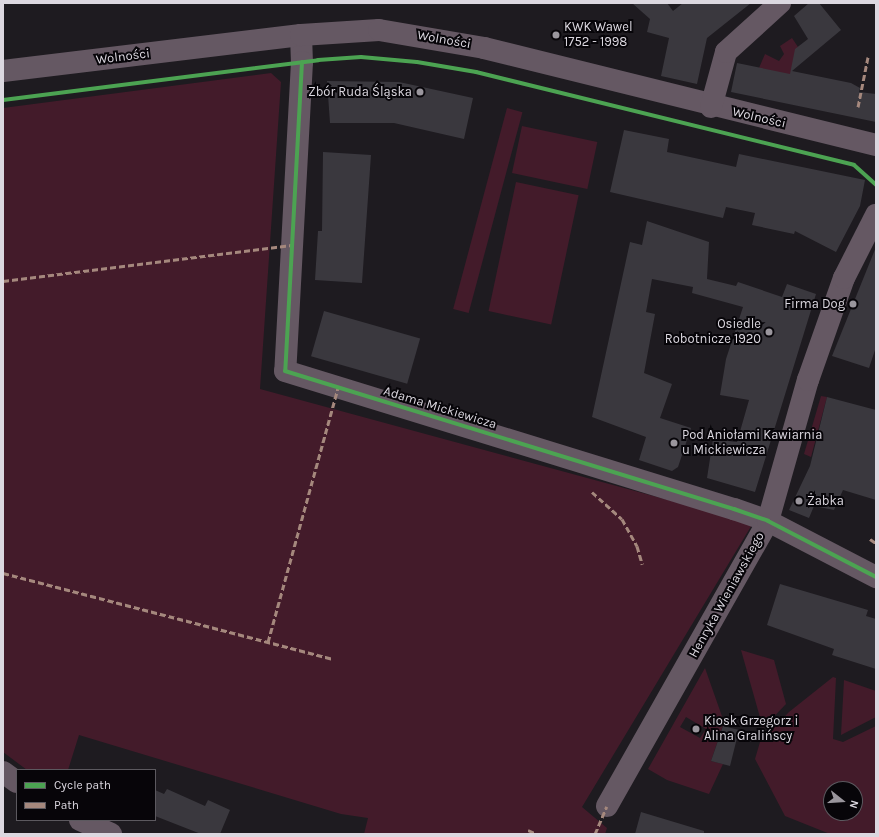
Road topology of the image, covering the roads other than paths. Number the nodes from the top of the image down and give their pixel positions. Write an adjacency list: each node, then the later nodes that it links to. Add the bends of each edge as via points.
1 (780, 3): 4 (street, via 726,52)
2 (301, 34): 3 (street, Wolności); 4 (street, Wolności, via 379,30 430,37); 7 (street, Adama Mickiewicza, via 302,62 285,371)
3 (3, 71)
4 (711, 107): 5 (street, Wolności)
5 (876, 145)
6 (876, 215): 7 (street, Henryka Wieniawskiego, via 844,278 808,380)
7 (768, 521): 8 (street, Adama Mickiewicza); 11 (street, Henryka Wieniawskiego)
8 (876, 577)
9 (3, 772): 10 (street)
10 (16, 781)
11 (607, 806)
12 (82, 821): 13 (street)
13 (111, 834)

